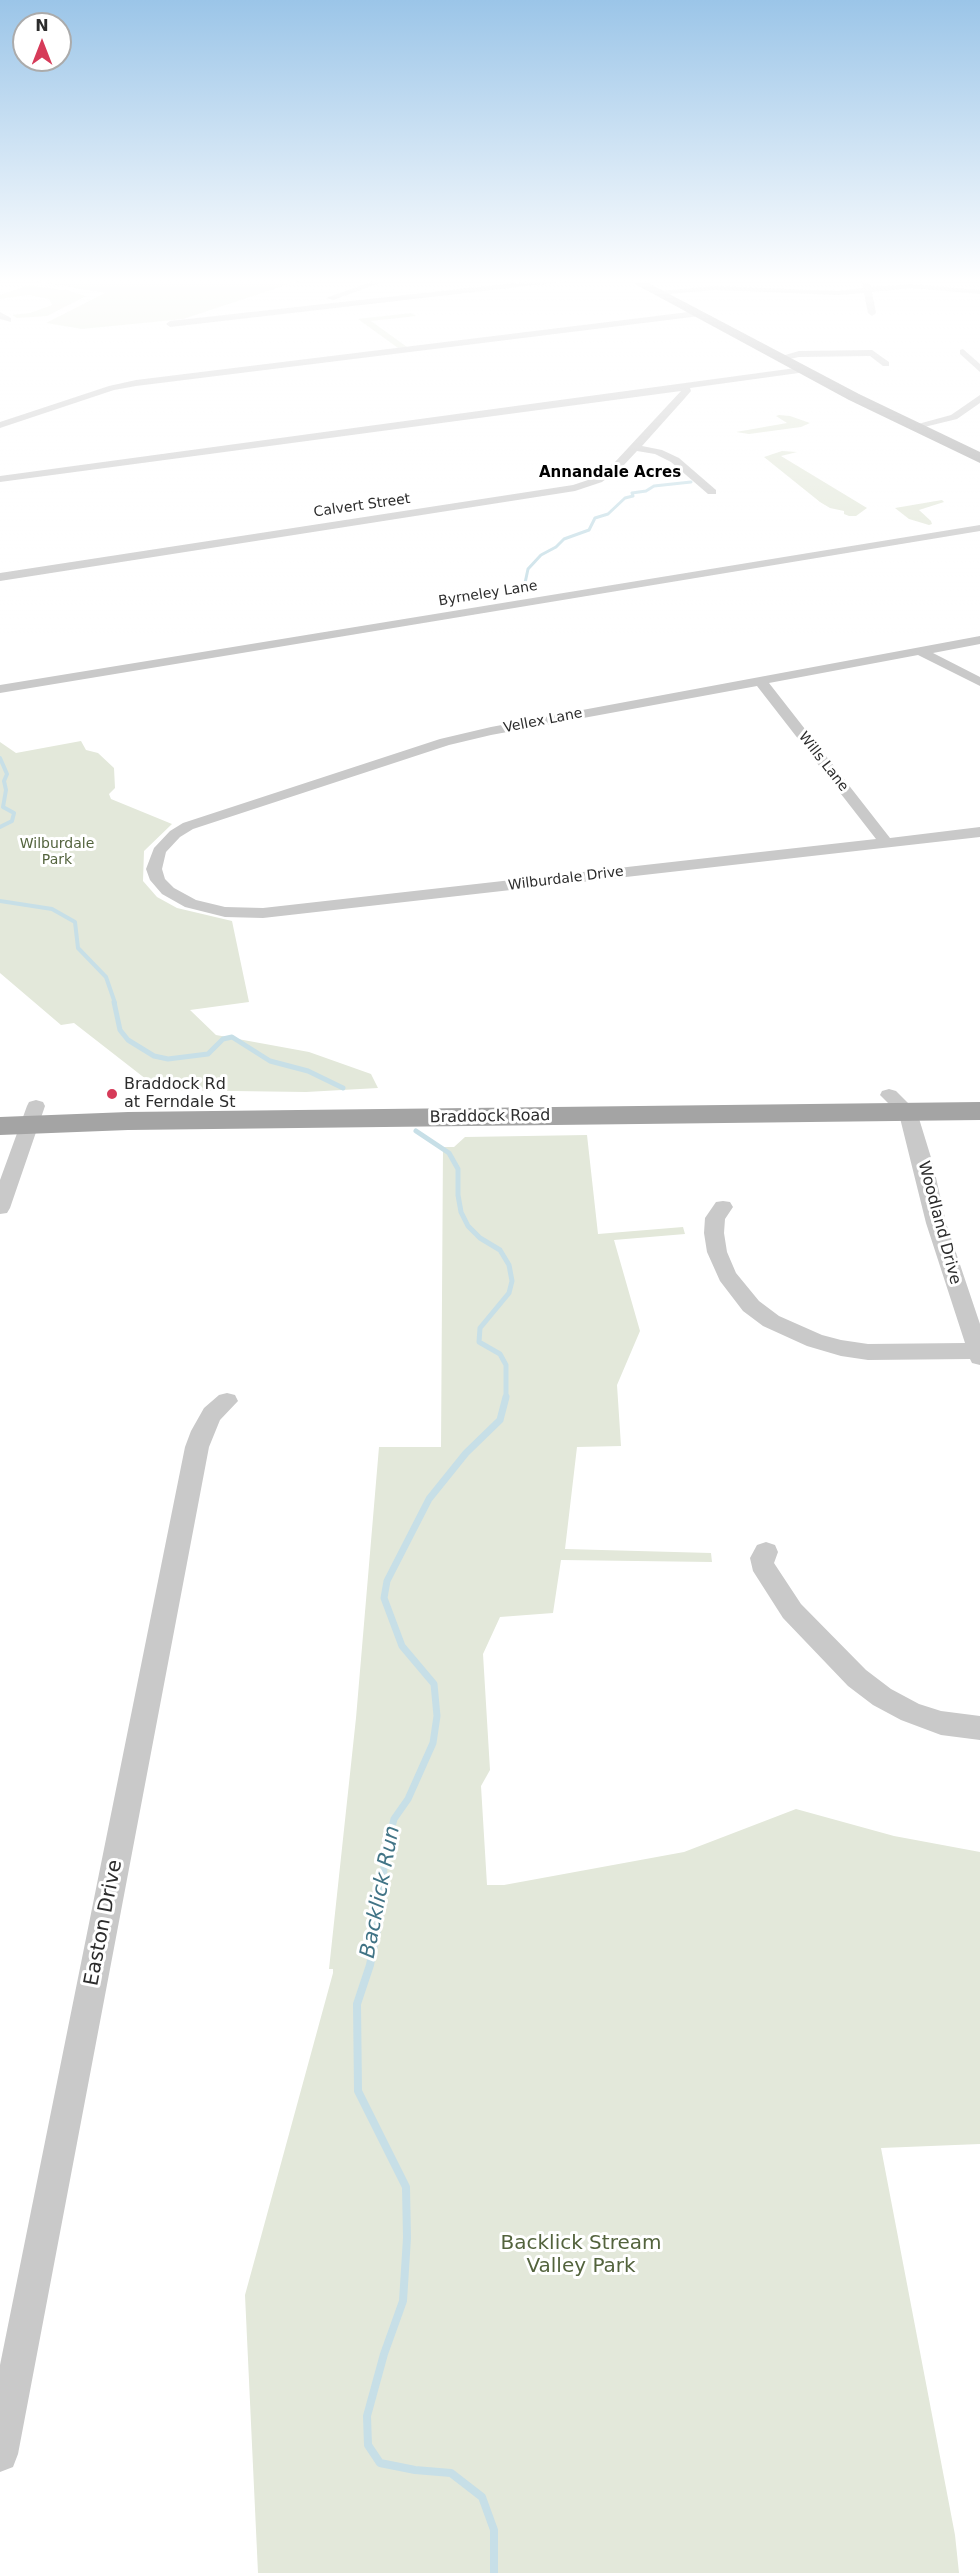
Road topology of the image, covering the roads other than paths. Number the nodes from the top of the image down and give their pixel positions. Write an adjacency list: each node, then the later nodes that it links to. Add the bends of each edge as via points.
1 (82, 398): 6 (street)
2 (595, 398): 10 (street)
3 (680, 398): 8 (street, Calvert Street)
4 (857, 398): 7 (main road)
5 (980, 398): 7 (street, via 954,417)
6 (0, 425)
7 (912, 427): 9 (main road)
8 (634, 447): 11 (street, via 675,460); 13 (street, Calvert Street, via 607,474 562,491)
9 (980, 458)
10 (0, 479)
11 (712, 492)
12 (980, 528): 18 (street, Byrneley Lane)
13 (0, 576)
14 (980, 640): 15 (street, Vellex Lane)
15 (920, 651): 16 (street, Vellex Lane); 17 (street)
16 (760, 681): 20 (street, Wills Lane); 21 (street, Vellex Lane, via 457,738 198,822 175,834 159,851 154,869)
17 (980, 682)
18 (0, 689)
19 (980, 832): 20 (street, Wilburdale Drive)
20 (886, 843): 21 (street, Wilburdale Drive, via 263,913 207,909 178,898)
21 (160, 883)
22 (980, 1093): 23 (main road, Braddock Road)
23 (898, 1103): 25 (main road, Braddock Road); 26 (main road, Braddock Road); 30 (street, Woodland Drive, via 923,1164 936,1223)
24 (0, 1108): 26 (main road, Braddock Road)
25 (980, 1111)
26 (33, 1115): 27 (main road, Braddock Road); 29 (street)
27 (0, 1126)
28 (723, 1207): 30 (street, via 715,1218 714,1233 727,1276 751,1306 771,1321 841,1348)
29 (0, 1208)
30 (979, 1354)
31 (226, 1401): 34 (street, Easton Drive, via 212,1414 197,1447)
32 (766, 1552): 33 (street, via 762,1564 792,1611 857,1678 910,1712 941,1723)
33 (980, 1728)
34 (1, 2442)

